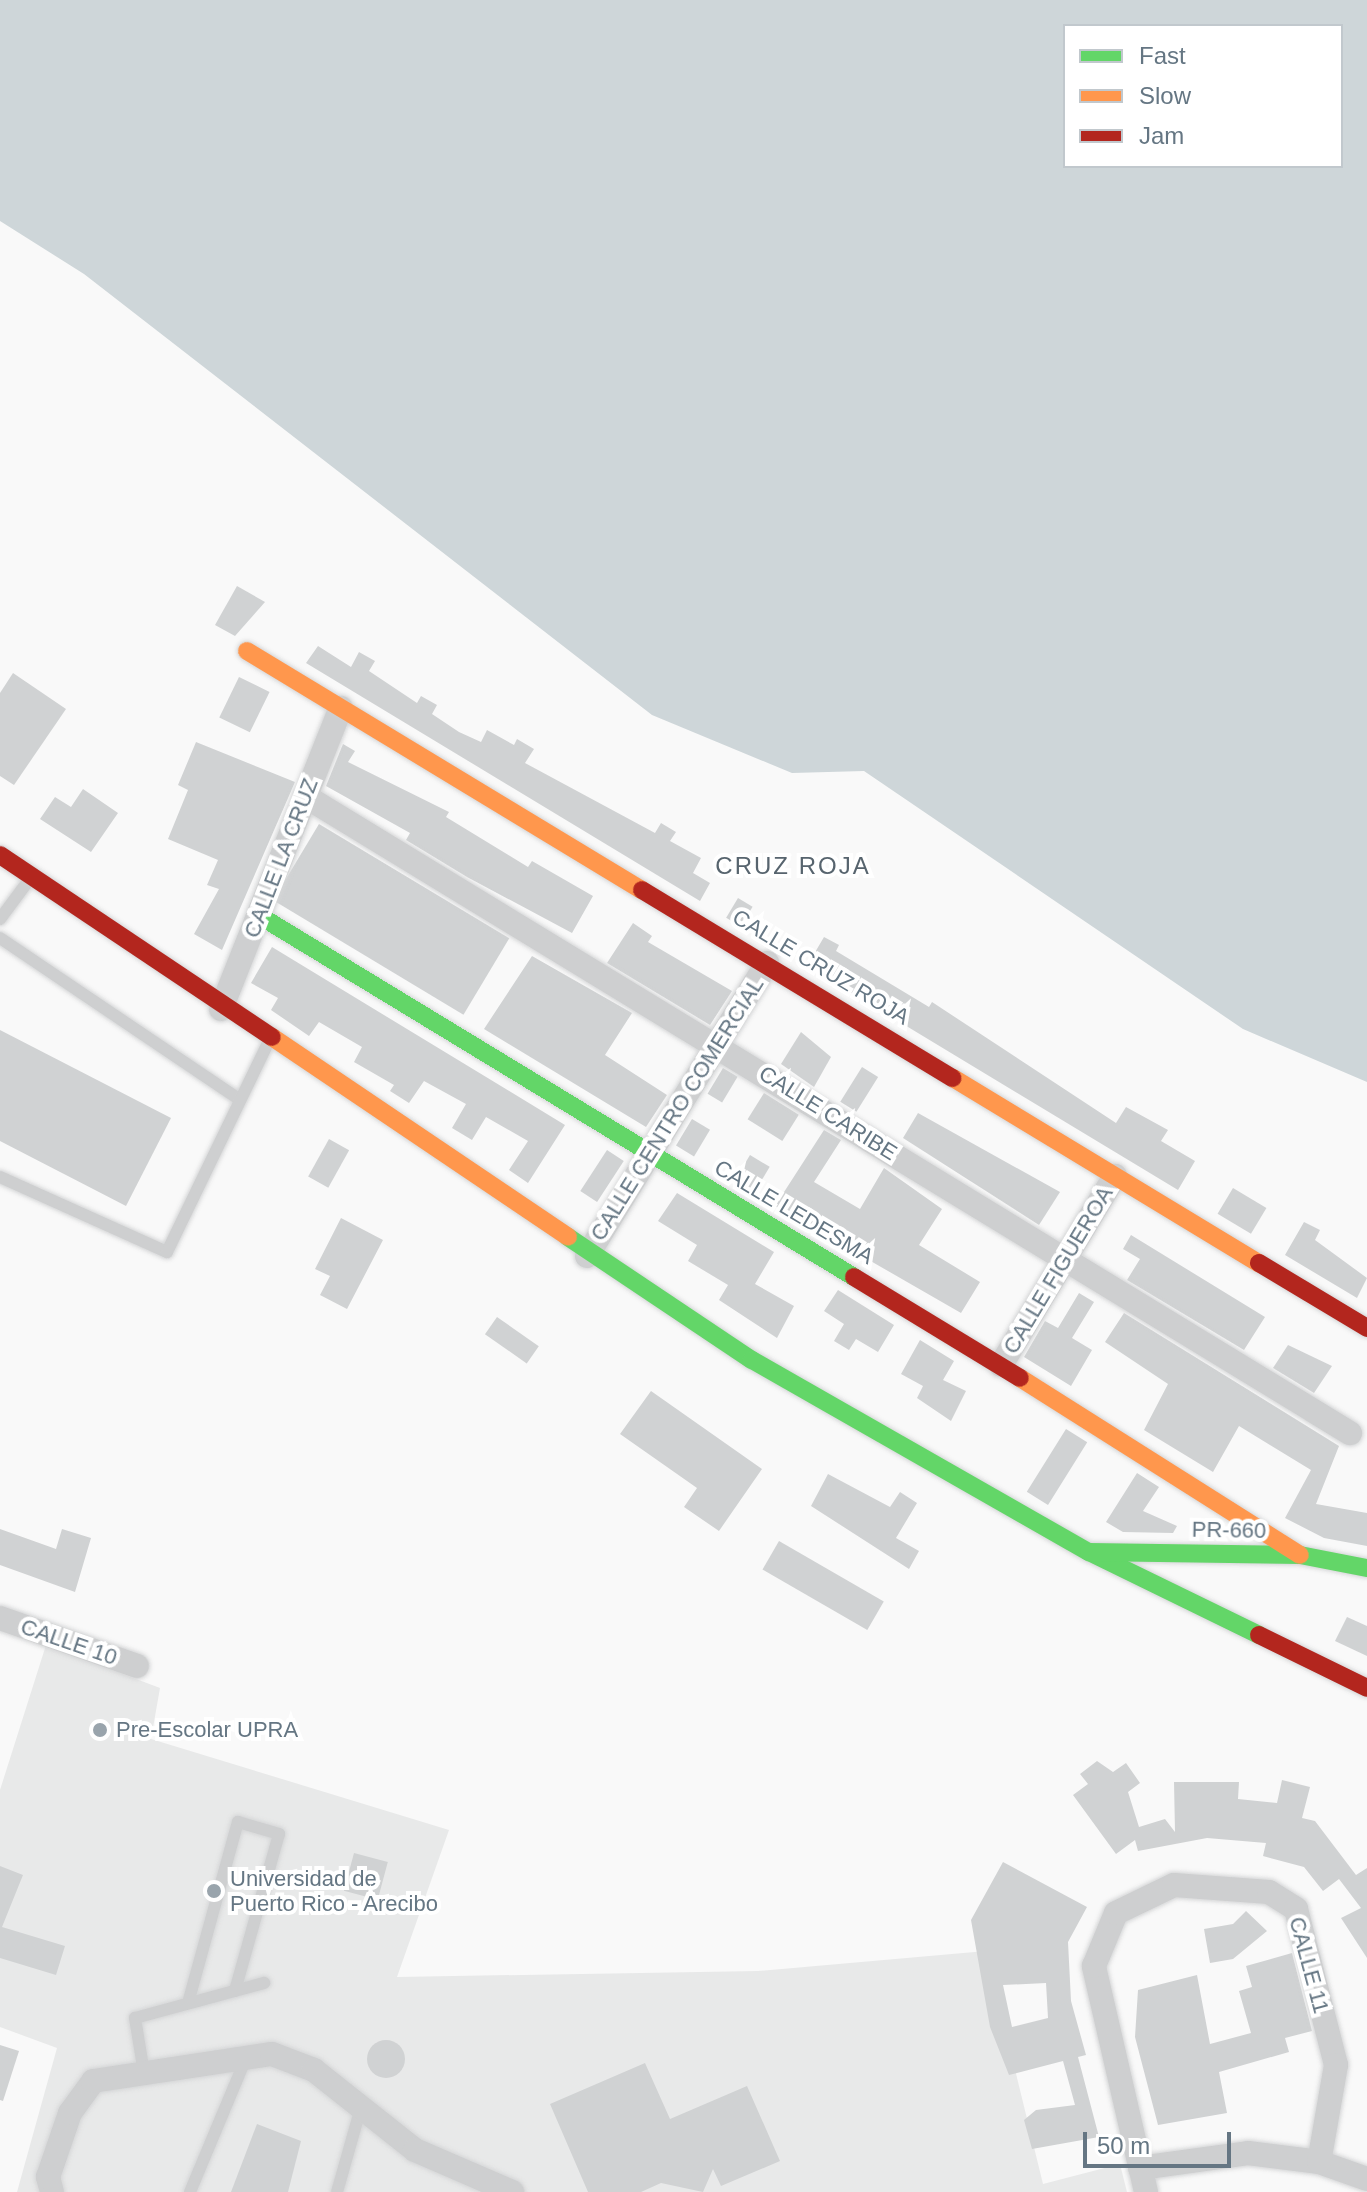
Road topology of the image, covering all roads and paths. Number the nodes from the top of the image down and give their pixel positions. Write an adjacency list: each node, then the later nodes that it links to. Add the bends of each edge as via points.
1 (247, 651): 2 (street, CALLE CRUZ ROJA)
2 (341, 708): 3 (street, CALLE LA CRUZ); 10 (street, CALLE CRUZ ROJA)
3 (305, 796): 7 (street, CALLE LA CRUZ); 13 (street, CALLE CARIBE)
4 (5, 859): 5 (street); 6 (lane)
5 (31, 877): 8 (lane); 11 (street)
6 (0, 879)
7 (260, 916): 11 (street, CALLE LA CRUZ); 15 (street, CALLE LEDESMA)
8 (0, 919)
9 (0, 938): 14 (lane)
10 (767, 963): 13 (street, CALLE CENTRO COMERCIAL); 16 (street, CALLE CRUZ ROJA)
11 (221, 1009): 12 (street)
12 (269, 1041): 14 (lane); 18 (street)
13 (717, 1045): 15 (street, CALLE CENTRO COMERCIAL); 19 (street, CALLE CARIBE)
14 (237, 1098): 17 (lane, via 167,1252)
15 (650, 1153): 18 (street, CALLE CENTRO COMERCIAL); 21 (street, CALLE LEDESMA)
16 (1115, 1176): 19 (street, CALLE FIGUEROA); 20 (street, CALLE CRUZ ROJA)
17 (0, 1177)
18 (587, 1256): 23 (street, via 915,1459)
19 (1065, 1260): 21 (street, CALLE FIGUEROA); 22 (street, CALLE CARIBE)
20 (1367, 1328)
21 (1001, 1365): 24 (street, CALLE LEDESMA)
22 (1350, 1433)
23 (1089, 1552): 24 (street, PR-660 / PR-660); 28 (street)
24 (1300, 1555): 25 (street, PR-660 / PR-660)
25 (1367, 1568)
26 (0, 1618): 27 (street, CALLE 10)
27 (137, 1666)
28 (1367, 1688)
29 (264, 1983): 30 (lane)
30 (235, 1991): 31 (lane); 31 (lane, via 279,1834 238,1822)
31 (188, 2003): 33 (lane, via 135,2018)
32 (246, 2058): 33 (street); 34 (street, via 272,2054 314,2070); 39 (lane)
33 (144, 2073): 38 (street, via 93,2081 70,2113 48,2177)
34 (361, 2107): 40 (lane); 41 (street, via 415,2150)
35 (1319, 2162): 36 (street, via 1248,2153); 36 (street, CALLE 11, via 1336,2065 1296,1909 1269,1892 1174,1885 1116,1913 1094,1966); 37 (street)
36 (1140, 2168): 42 (street, CALLE 11)
37 (1367, 2179)
38 (52, 2192)
39 (190, 2192)
40 (337, 2192)
41 (512, 2192)
42 (1146, 2192)

